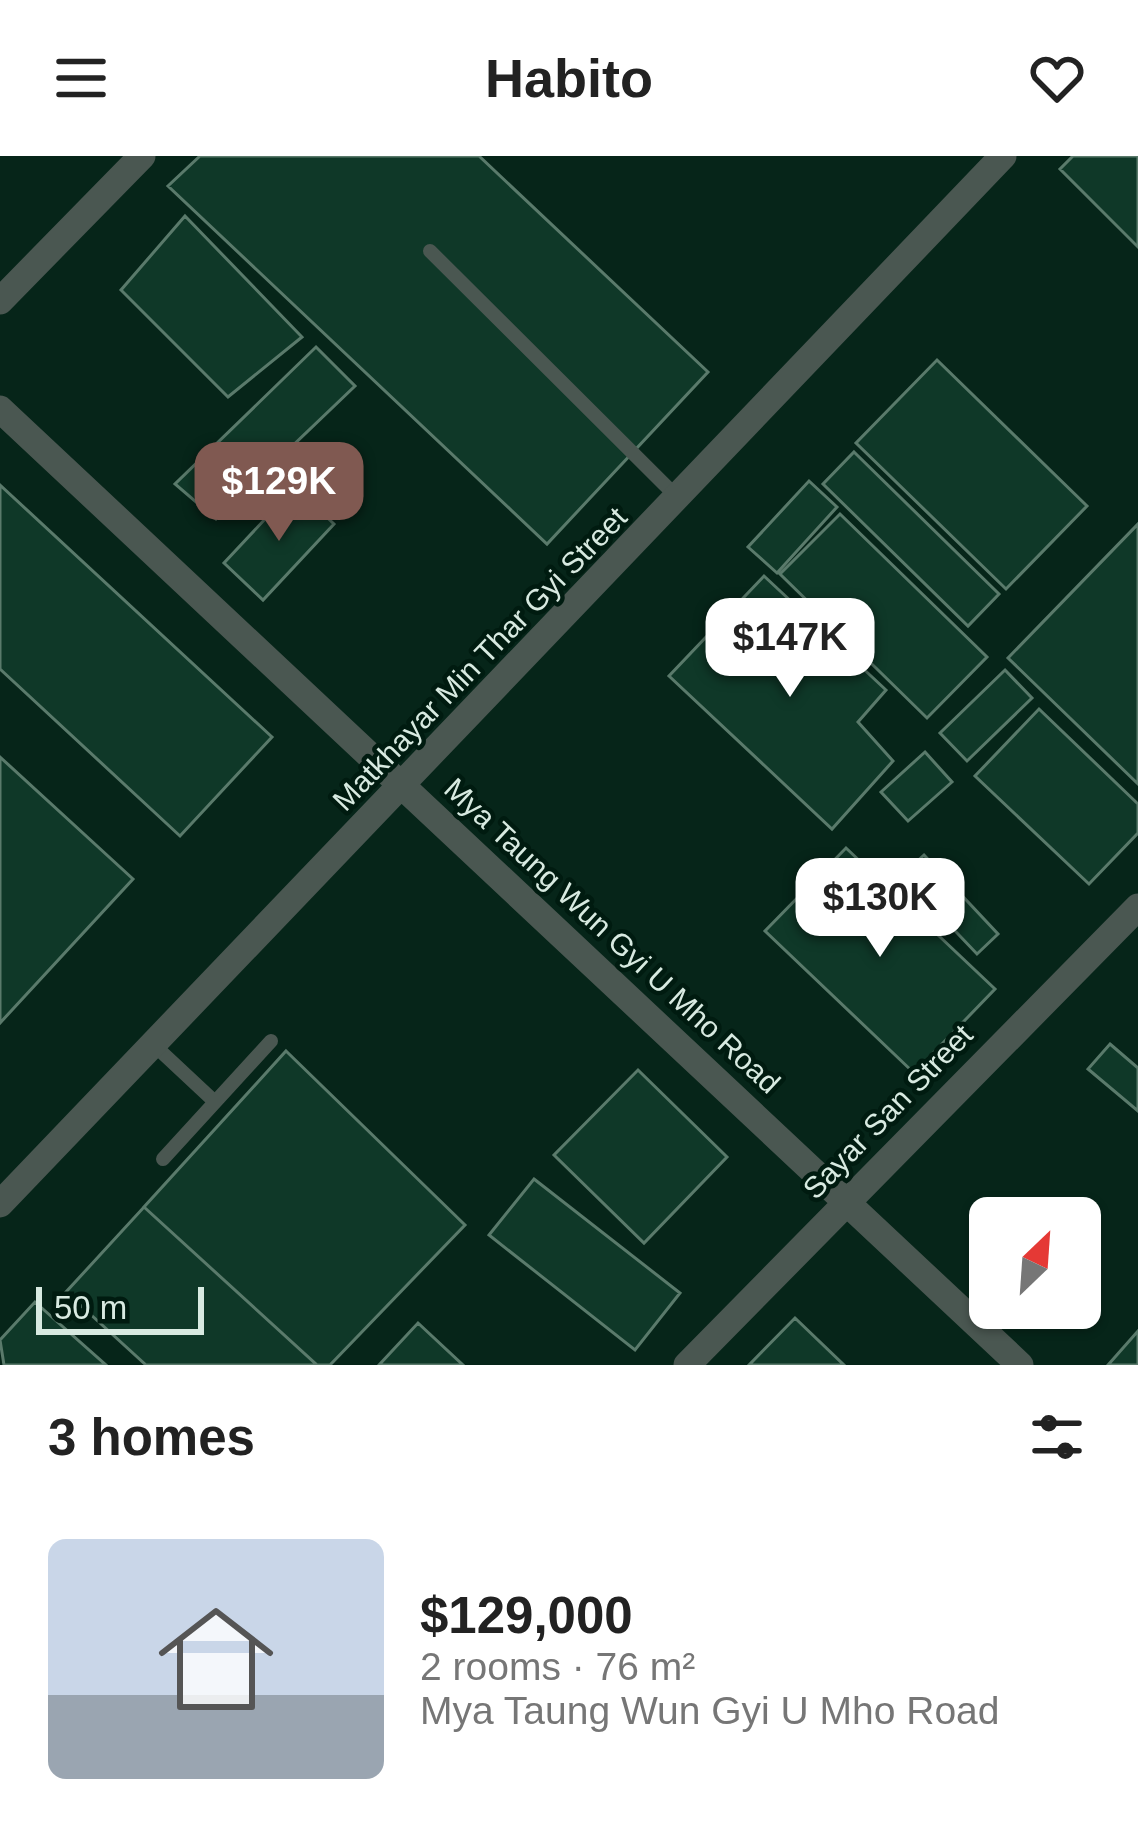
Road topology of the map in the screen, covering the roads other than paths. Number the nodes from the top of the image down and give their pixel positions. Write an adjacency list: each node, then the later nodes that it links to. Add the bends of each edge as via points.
1 (142, 156): 4 (street)
2 (1003, 156): 6 (street, Matkhayar Min Thar Gyi Street)
3 (430, 251): 6 (lane)
4 (0, 301)
5 (0, 409): 7 (street, Mya Taung Wun Gyi U Mho Road)
6 (678, 499): 7 (street, Matkhayar Min Thar Gyi Street)
7 (405, 786): 10 (street, Matkhayar Min Thar Gyi Street); 13 (street, Mya Taung Wun Gyi U Mho Road)
8 (1138, 907): 13 (street, Sayar San Street)
9 (271, 1041): 11 (lane)
10 (154, 1045): 11 (lane); 14 (street, Matkhayar Min Thar Gyi Street)
11 (214, 1102): 12 (lane)
12 (163, 1159)
13 (844, 1202): 15 (street, Sayar San Street); 16 (street, Mya Taung Wun Gyi U Mho Road)
14 (0, 1204)
15 (686, 1365)
16 (1020, 1365)

